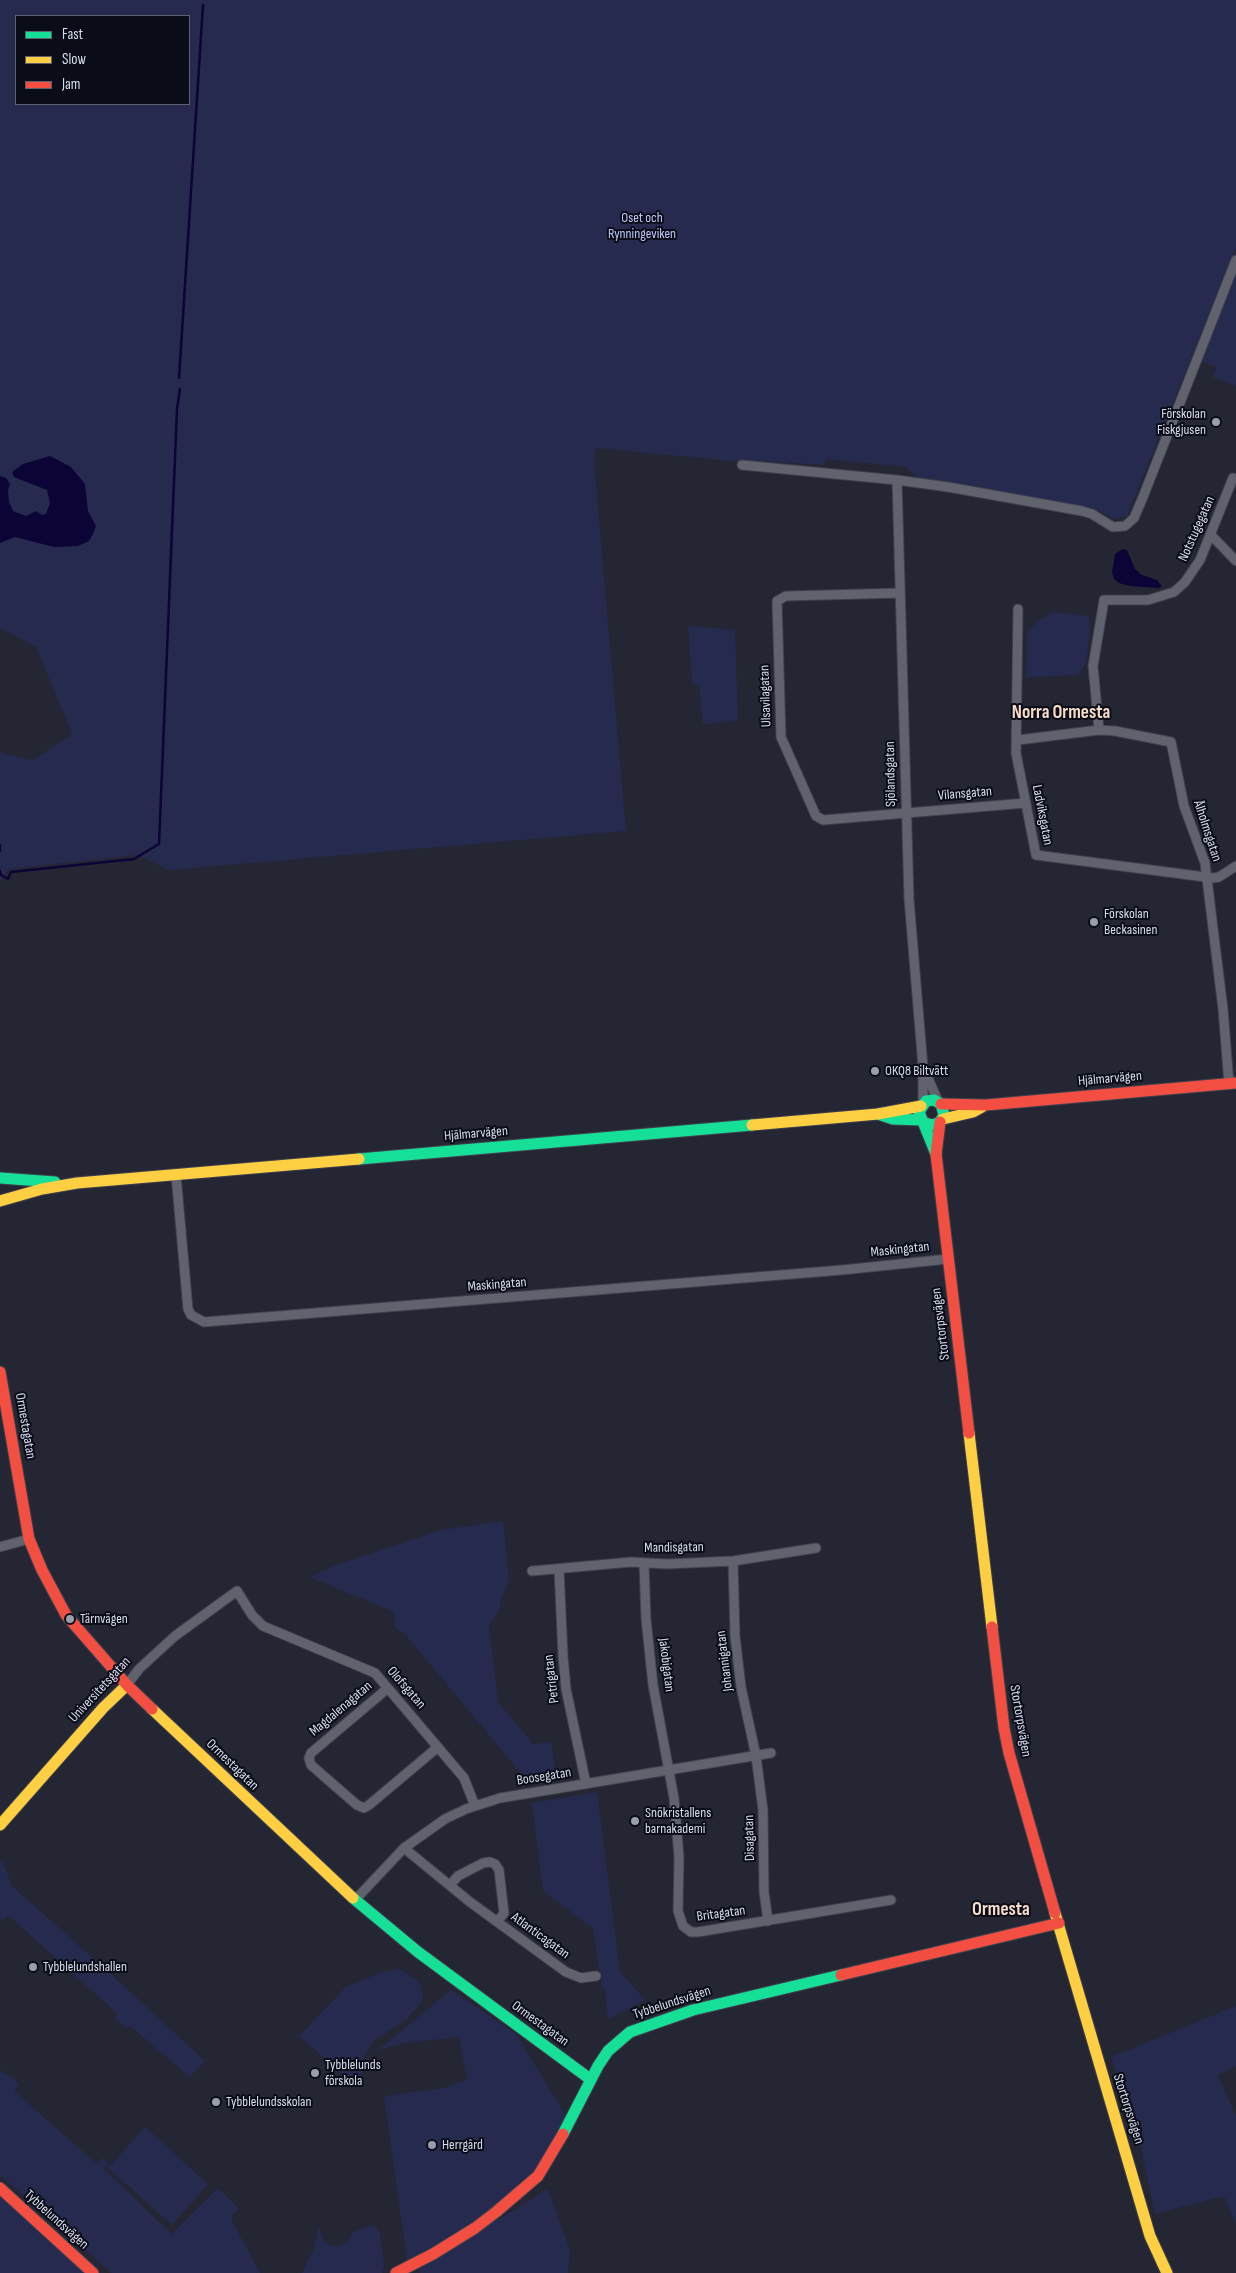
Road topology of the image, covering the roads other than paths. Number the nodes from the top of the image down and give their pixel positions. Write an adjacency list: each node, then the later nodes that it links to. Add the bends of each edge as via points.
1 (1236, 260): 4 (street, via 1130,523 1118,528 1082,511)
2 (742, 465): 4 (street)
3 (1233, 478): 5 (street, Notstugegatan)
4 (897, 480): 7 (street, Sjölandsgatan)
5 (1211, 535): 6 (street); 9 (street, Notstugegatan, via 1194,572 1174,592 1148,600 1104,600 1093,666)
6 (1236, 562)
7 (900, 593): 12 (street, Sjölandsgatan); 12 (street, Ulsavilagatan, via 786,596 777,601 776,611 781,737 816,816 824,820)
8 (1018, 609): 10 (street, Ladviksgatan)
9 (1099, 730): 10 (street, Ålholmsgatan); 14 (street, Ålholmsgatan, via 1171,742 1180,791)
10 (1018, 740): 11 (street, Ladviksgatan, via 1016,753)
11 (1026, 802): 12 (street, Vilansgatan); 14 (street, Ladviksgatan, via 1036,855)
12 (906, 812): 15 (street, Sjölandsgatan, via 913,965)
13 (1236, 866): 14 (street, via 1219,877)
14 (1207, 877): 16 (street, Ålholmsgatan)
15 (922, 1067): 17 (street, Sjölandsgatan); 18 (street, Sjölandsgatan)
16 (1233, 1084): 19 (street, Hjälmarvägen)
17 (940, 1102): 18 (street, via 930,1100); 19 (street, Hjälmarvägen); 21 (street, via 944,1111)
18 (922, 1105): 20 (street, Hjälmarvägen); 22 (street)
19 (986, 1105): 21 (street, Hjälmarvägen)
20 (878, 1114): 22 (street, Hjälmarvägen, via 893,1119); 24 (street, Hjälmarvägen)
21 (942, 1120): 22 (street, via 933,1125); 23 (street, Stortorpsvägen)
22 (923, 1121): 23 (street, Stortorpsvägen)
23 (936, 1154): 29 (street, Stortorpsvägen)
24 (176, 1175): 26 (street, Hjälmarvägen); 29 (street, Maskingatan, via 188,1309 191,1315 204,1322)
25 (0, 1180): 26 (street, Hjälmarvägen); 27 (street)
26 (77, 1183): 28 (street, Hjälmarvägen)
27 (0, 1195)
28 (0, 1201)
29 (948, 1259): 54 (street, Stortorpsvägen, via 1004,1728)
30 (0, 1372): 31 (street, Ormestagatan)
31 (29, 1539): 32 (street); 39 (street, Ormestagatan, via 66,1615)
32 (0, 1547)
33 (816, 1548): 34 (street, Mandisgatan)
34 (733, 1561): 35 (street, Mandisgatan); 43 (street, Johannigatan, via 735,1636 741,1687)
35 (644, 1563): 36 (street, Mandisgatan); 44 (street, Jakobigatan, via 652,1676)
36 (559, 1569): 37 (street, Mandisgatan); 45 (street, Petrigatan, via 566,1688)
37 (532, 1572)
38 (237, 1591): 39 (street, Universitetsgatan, via 175,1636 139,1669); 40 (street, Olofsgatan, via 263,1626 372,1671)
39 (127, 1685): 47 (street, Universitetsgatan); 50 (street, Ormestagatan)
40 (388, 1688): 41 (street, Olofsgatan); 41 (street, Magdalenagatan, via 311,1752 311,1765 356,1805 364,1808)
41 (438, 1747): 46 (street, Olofsgatan, via 467,1782)
42 (771, 1753): 43 (street, Boosegatan)
43 (756, 1756): 44 (street, Boosegatan); 52 (street, Disagatan, via 763,1810 764,1892)
44 (668, 1770): 45 (street, Boosegatan); 52 (street, Britagatan, via 677,1831 678,1911 683,1926 691,1932 698,1932)
45 (586, 1784): 46 (street, Boosegatan, via 500,1798)
46 (476, 1806): 48 (street, Boosegatan, via 446,1819)
47 (0, 1825)
48 (404, 1848): 49 (street, Atlanticagatan); 50 (street, Boosegatan)
49 (450, 1885): 53 (street, Atlanticagatan); 53 (street, Atlanticagatan, via 458,1876 484,1863 495,1864 504,1913)
50 (355, 1900): 56 (street, Ormestagatan, via 418,1952)
51 (892, 1900): 52 (street, Britagatan)
52 (768, 1921)
53 (497, 1922): 55 (street, Atlanticagatan, via 566,1972 580,1978)
54 (1059, 1923): 56 (street, Tybbelundsvägen, via 666,2018 619,2040); 61 (street, Stortorpsvägen, via 1106,2094 1150,2236)
55 (596, 1976)
56 (590, 2079): 58 (street, Tybbelundsvägen, via 538,2176 482,2222)
57 (0, 2188): 59 (street, Tybbelundsvägen)
58 (415, 2269): 60 (street, Tybbelundsvägen)
59 (93, 2273)
60 (396, 2273)
61 (1167, 2273)

